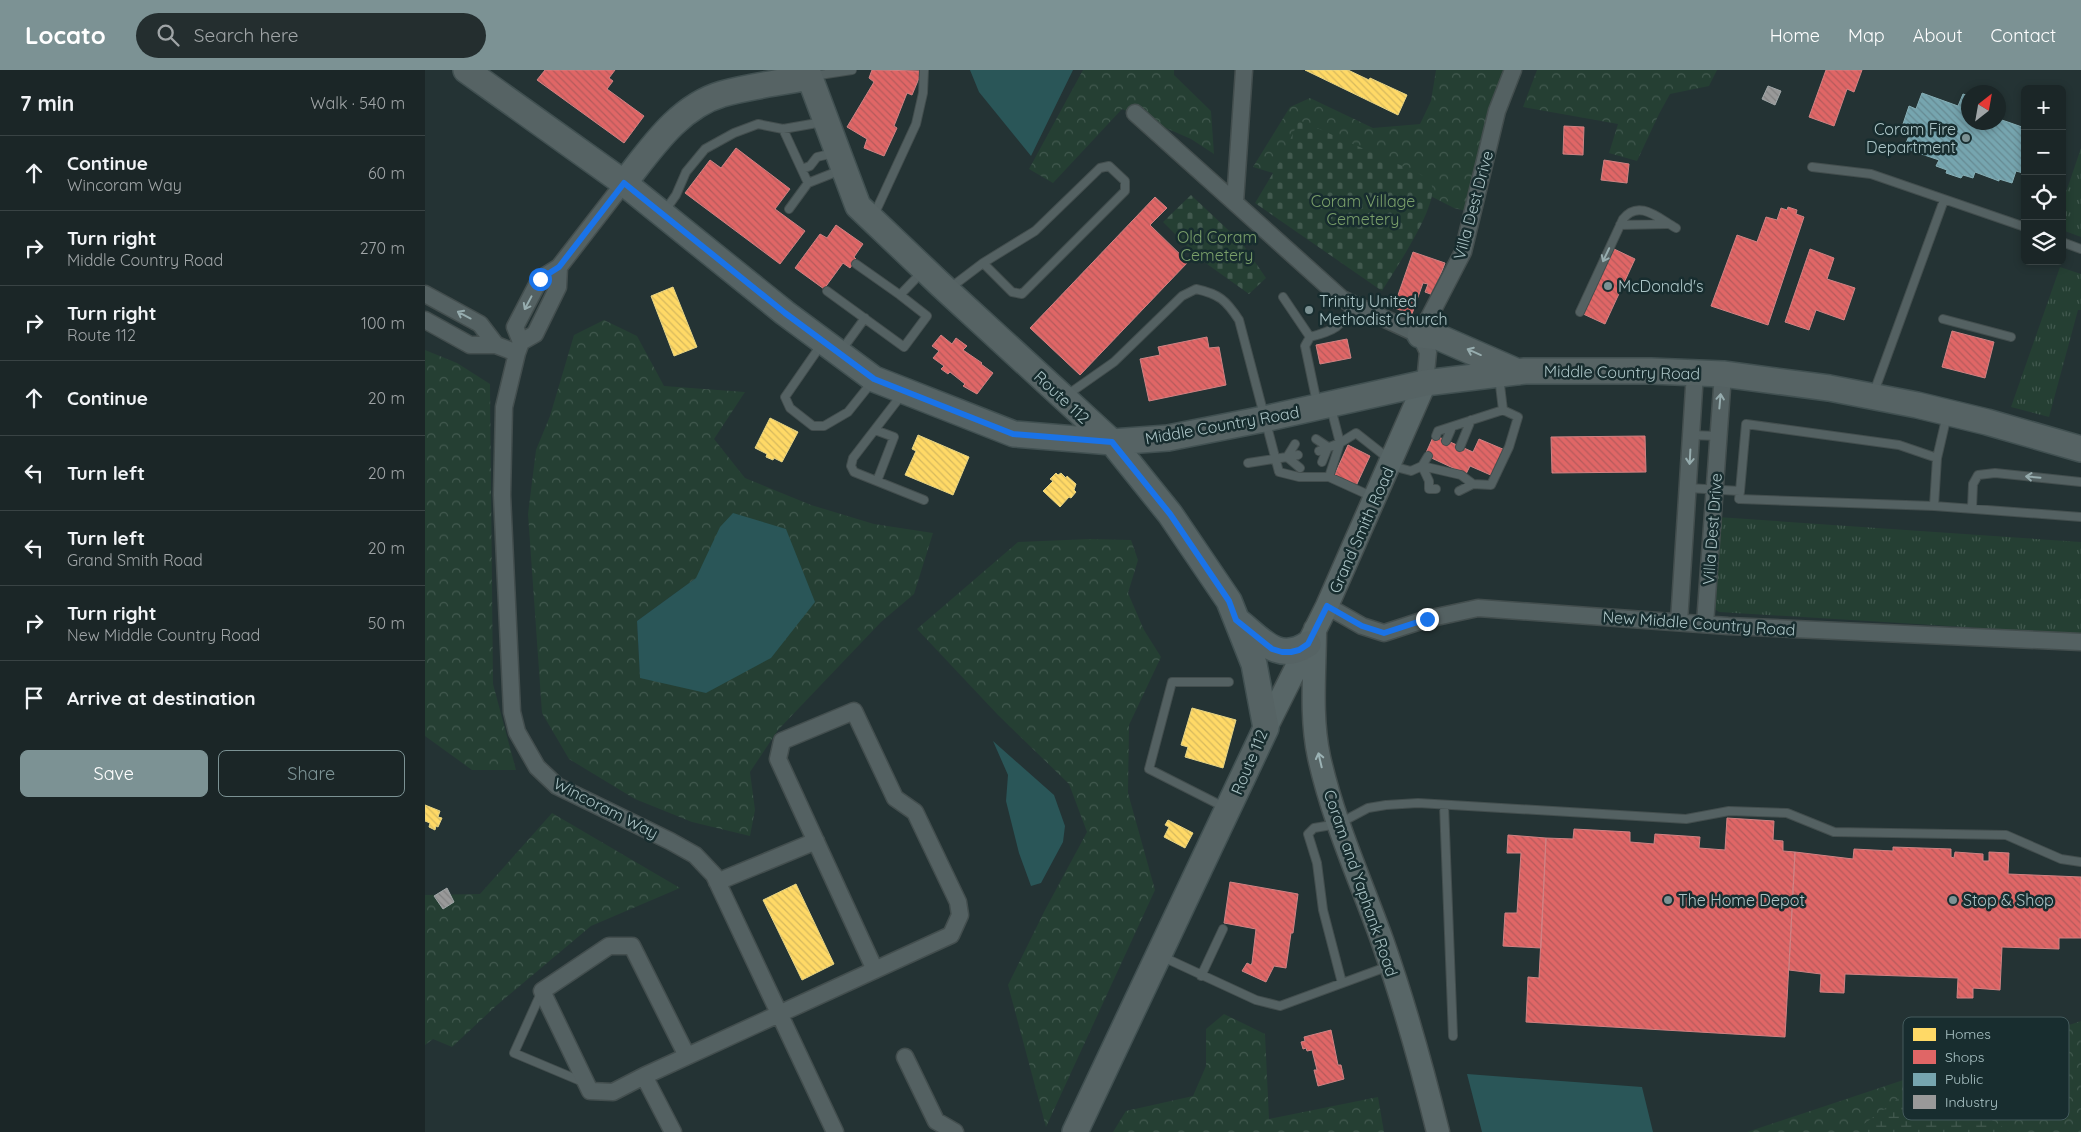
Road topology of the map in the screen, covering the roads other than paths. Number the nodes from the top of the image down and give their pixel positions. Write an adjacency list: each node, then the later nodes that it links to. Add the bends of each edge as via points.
1 (466, 70): 13 (main road, Middle Country Road)
2 (852, 70): 6 (lane)
3 (924, 70): 19 (lane, via 916,124)
4 (1244, 70): 16 (street)
5 (1513, 70): 37 (street, Villa Dest Drive, via 1497,111 1463,252)
6 (808, 73): 8 (main road, Route 112); 13 (main road, via 721,94 696,106 668,129)
7 (1135, 113): 16 (street)
8 (825, 121): 9 (lane); 10 (main road, Route 112)
9 (783, 129): 12 (lane); 18 (lane, via 758,124 705,149 686,172)
10 (841, 161): 12 (lane, via 817,157 810,166); 14 (lane); 19 (main road, Route 112, via 858,206)
11 (1812, 167): 15 (lane, via 1871,174)
12 (802, 169): 14 (lane)
13 (624, 183): 18 (main road, Middle Country Road); 42 (street, Wincoram Way, via 559,267 540,279 515,327)
14 (808, 183): 17 (lane)
15 (1944, 200): 21 (lane); 49 (lane)
16 (1235, 202): 32 (street)
17 (789, 209)
18 (663, 214): 41 (main road, Middle Country Road)
19 (872, 219): 26 (main road, Route 112)
20 (1620, 225): 20 (lane, via 1628,213 1645,210 1672,226); 33 (lane, one-way to 33)
21 (2021, 226)
22 (2066, 243): 23 (lane)
23 (2081, 249)
24 (983, 263): 24 (lane, via 1035,231 1100,168 1109,166 1125,181 1125,191 1022,294 1011,292); 28 (lane)
25 (856, 264): 30 (lane)
26 (924, 270): 28 (main road, Route 112); 30 (lane)
27 (827, 291): 34 (lane)
28 (947, 291): 50 (main road, Route 112)
29 (425, 294): 40 (street, one-way to 29, via 480,324)
30 (900, 295): 34 (lane, via 927,316 904,347)
31 (1283, 297): 38 (lane)
32 (1347, 302): 37 (street); 38 (lane, via 1341,324 1328,332)
33 (1580, 312)
34 (865, 318): 41 (lane)
35 (1943, 319): 39 (lane)
36 (425, 320): 40 (street, via 471,345)
37 (1420, 335): 43 (main road, one-way to 37, via 1438,337); 47 (street, via 1428,352)
38 (1310, 336): 51 (lane, via 1305,346)
39 (2011, 337)
40 (497, 345): 42 (street)
41 (831, 347): 46 (main road, Middle Country Road); 46 (lane, via 785,397 790,408 813,426 824,426 848,412)
42 (519, 348): 109 (street, Wincoram Way, via 504,406 502,495 512,712 517,732 537,768 557,786 670,841 695,856)
43 (1509, 373): 44 (main road, Middle Country Road); 47 (main road, Middle Country Road); 52 (lane)
44 (1695, 373): 45 (main road, Middle Country Road); 58 (street, Villa Dest Drive)
45 (1723, 374): 49 (main road, Middle Country Road); 60 (street, Villa Dest Drive, one-way to 45)
46 (874, 379): 48 (main road, Middle Country Road)
47 (1425, 383): 51 (main road, Middle Country Road); 78 (main road, Grand Smith Road)
48 (904, 392): 57 (lane); 63 (main road, Middle Country Road, via 1013,434)
49 (1872, 396): 53 (main road, Middle Country Road)
50 (1063, 398): 54 (lane, via 1114,362 1182,296 1196,289 1213,292 1228,303 1239,320); 63 (main road, Route 112)
51 (1324, 406): 54 (main road, Middle Country Road); 64 (lane)
52 (1503, 410): 55 (lane); 86 (lane, via 1518,417 1509,447 1491,485)
53 (1948, 414): 68 (main road, Middle Country Road); 74 (lane)
54 (1264, 419): 63 (main road, Middle Country Road, via 1168,438); 73 (lane)
55 (1471, 420): 56 (lane); 66 (lane)
56 (1452, 427): 59 (lane, via 1438,431); 62 (lane)
57 (875, 430): 83 (lane, via 894,437); 83 (lane, via 853,458 851,466 854,472)
58 (1691, 435): 60 (lane); 88 (street, Villa Dest Drive, one-way to 88)
59 (1436, 436)
60 (1718, 436): 89 (street, Villa Dest Drive)
61 (1316, 439): 67 (lane)
62 (1447, 440)
63 (1112, 442): 97 (main road, Route 112, via 1170,514 1229,601)
64 (1340, 443): 67 (lane); 78 (lane, via 1356,433); 82 (lane)
65 (1295, 444): 72 (lane)
66 (1460, 446)
67 (1328, 447): 69 (lane); 76 (lane)
68 (2081, 449)
69 (1319, 451)
70 (1297, 455): 72 (lane)
71 (1428, 456): 79 (lane)
72 (1287, 457): 73 (lane); 80 (lane)
73 (1275, 458): 77 (lane); 82 (lane, via 1279,472 1299,477)
74 (1937, 458): 90 (lane, via 1899,445 1746,424); 93 (lane)
75 (1437, 460): 81 (lane)
76 (1322, 462)
77 (1248, 463)
78 (1391, 463): 79 (lane, via 1411,471); 91 (main road, Grand Smith Road)
79 (1422, 466): 81 (lane); 85 (lane)
80 (1300, 468)
81 (1433, 469): 86 (lane, via 1461,475)
82 (1329, 477): 91 (lane)
83 (877, 481): 92 (lane)
84 (2081, 482): 94 (lane, one-way to 94, via 1995,473 1978,475 1973,484)
85 (1434, 484)
86 (1473, 484): 87 (lane)
87 (1459, 487)
88 (1688, 488): 89 (lane); 98 (street, Villa Dest Drive)
89 (1714, 490): 90 (lane); 99 (street, Villa Dest Drive)
90 (1740, 491): 93 (lane, via 1739,499)
91 (1375, 498): 96 (main road, Grand Smith Road)
92 (924, 500)
93 (1934, 506): 94 (lane)
94 (1972, 508): 95 (lane)
95 (2081, 517)
96 (1327, 606): 98 (street, New Middle Country Road, via 1362,626 1384,633 1478,608); 100 (main road, Grand Smith Road)
97 (1236, 620): 100 (main road, via 1272,649 1282,652 1299,650); 103 (main road, Route 112, via 1254,664)
98 (1679, 622): 99 (street, New Middle Country Road)
99 (1705, 624): 101 (street, New Middle Country Road)
100 (1311, 637): 103 (main road, Grand Smith Road); 106 (main road, Coram and Yaphank Road, one-way to 100, via 1319,756)
101 (2081, 642)
102 (1229, 682): 105 (lane, via 1172,682 1149,769)
103 (1266, 728): 105 (main road, Route 112)
104 (1444, 805): 106 (lane, via 1368,808); 108 (lane, via 1686,819 1729,811 1787,814 1834,832 2006,835 2061,859); 118 (lane)
105 (1229, 809): 111 (main road, Route 112)
106 (1338, 824): 112 (main road, Coram and Yaphank Road); 115 (lane, via 1314,828 1308,834)
107 (816, 841): 109 (street); 113 (street); 113 (street, via 778,759 782,741 854,711 895,798 915,812 958,902 960,914 951,935)
108 (2081, 862)
109 (717, 882): 117 (street, Wincoram Way)
110 (1223, 929): 114 (lane)
111 (1159, 955): 114 (lane); 126 (main road, Route 112)
112 (1390, 966): 115 (lane); 127 (main road, Coram and Yaphank Road)
113 (875, 970): 117 (street)
114 (1201, 976): 115 (lane, via 1256,1000 1280,1006)
115 (1342, 983)
116 (542, 991): 119 (street, via 609,946 632,946); 122 (street); 122 (lane, via 514,1053)
117 (780, 1013): 119 (street); 124 (street, Wincoram Way)
118 (1453, 1036)
119 (687, 1056): 121 (street)
120 (905, 1057): 125 (street, via 936,1121)
121 (644, 1076): 122 (street, via 613,1092 590,1091); 123 (street)
122 (587, 1084)
123 (673, 1132)
124 (835, 1132)
125 (955, 1132)
126 (1075, 1132)
127 (1438, 1132)

